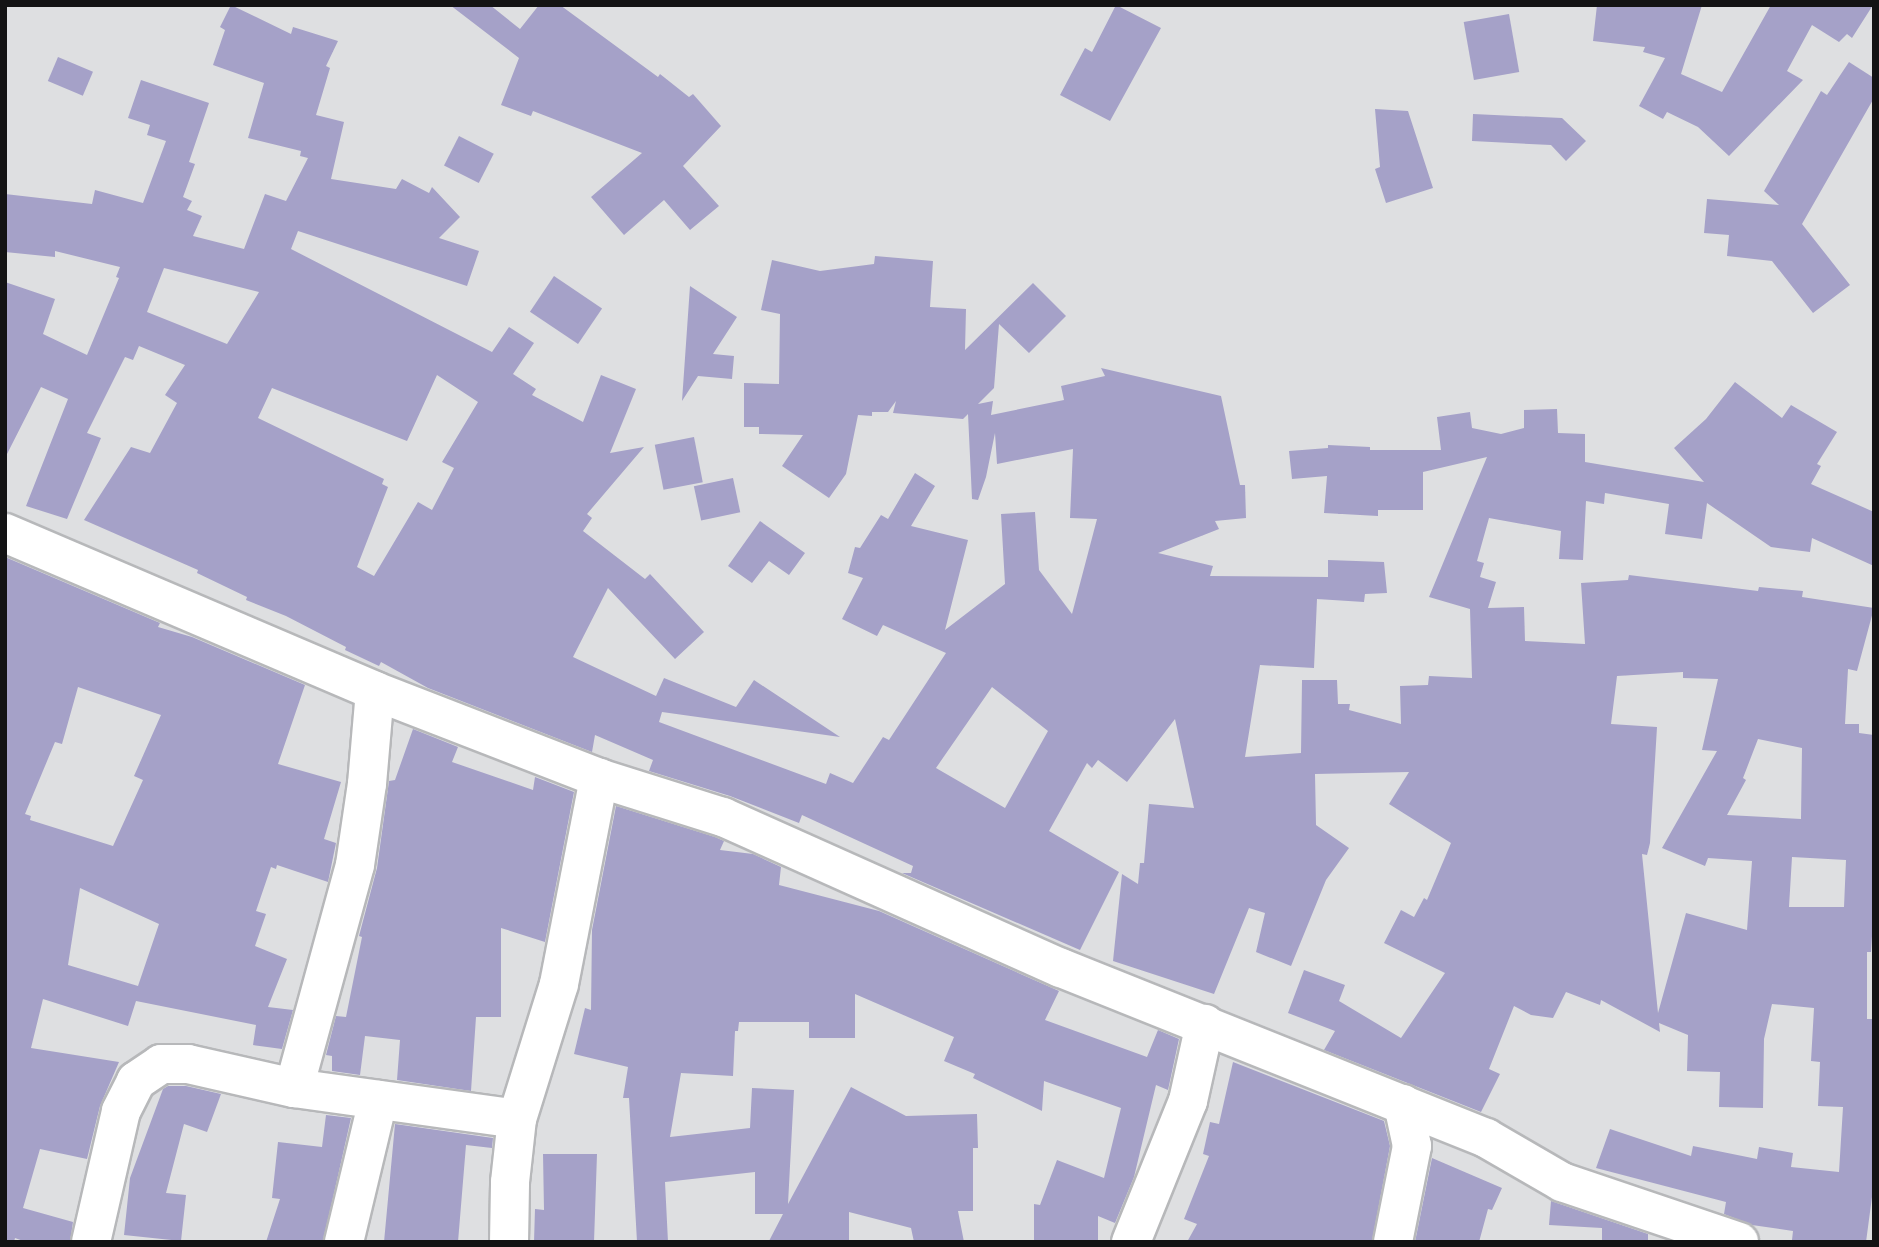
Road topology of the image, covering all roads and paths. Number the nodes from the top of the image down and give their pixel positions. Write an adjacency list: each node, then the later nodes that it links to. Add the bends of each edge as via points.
1 (5, 533): 2 (street)
2 (375, 691): 3 (street); 5 (street, via 355,865)
3 (599, 778): 4 (street, via 723,817 1061,968); 8 (street, via 559,984)
4 (1205, 1024): 7 (street); 12 (street, via 1188,1101)
5 (294, 1088): 6 (street); 9 (street, via 188,1065 161,1065 136,1081 121,1111)
6 (377, 1100): 8 (street); 10 (street)
7 (1403, 1104): 13 (street, via 1412,1146); 14 (street, via 1486,1138 1562,1182)
8 (517, 1119): 11 (street)
9 (91, 1242)
10 (344, 1242)
11 (509, 1242)
12 (1131, 1242)
13 (1393, 1242)
14 (1739, 1242)

